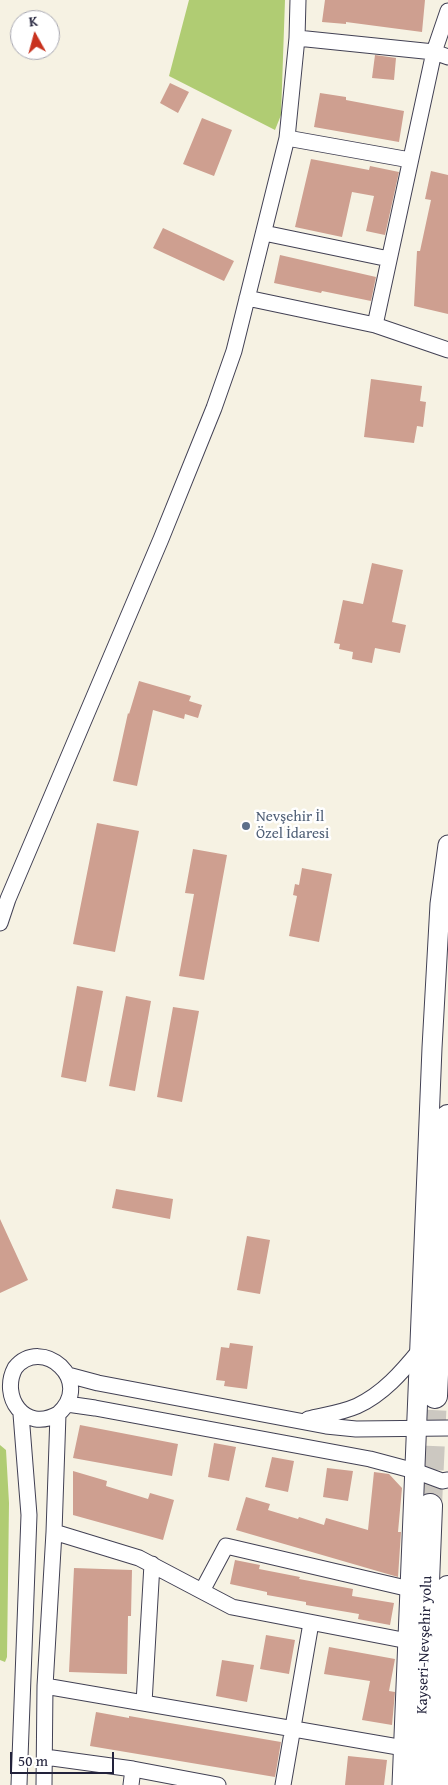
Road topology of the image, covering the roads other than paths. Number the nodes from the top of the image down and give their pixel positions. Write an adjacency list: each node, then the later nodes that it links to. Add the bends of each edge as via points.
1 (298, 0): 3 (street)
2 (448, 11): 4 (street)
3 (297, 38): 4 (street); 5 (street)
4 (441, 55): 6 (street)
5 (287, 138): 6 (street); 7 (street)
6 (410, 160): 8 (street)
7 (264, 233): 8 (street); 9 (street)
8 (389, 259): 10 (street)
9 (247, 298): 10 (street); 13 (street, via 234,351 214,408)
10 (375, 325): 11 (street)
11 (448, 350)
12 (448, 846): 15 (street, via 440,904)
13 (0, 923)
14 (448, 1117): 18 (highway)
15 (420, 1350): 21 (street, via 379,1393 341,1411); 22 (street)
16 (8, 1369): 17 (street, via 33,1357 44,1357 54,1360); 20 (street)
17 (68, 1375): 19 (street, via 71,1390); 21 (street)
18 (435, 1396)
19 (63, 1409): 20 (street, via 50,1419 40,1420); 24 (street, via 105,1410); 27 (street)
20 (11, 1410): 40 (street, via 29,1515)
21 (299, 1421): 22 (street, via 356,1429)
22 (417, 1428): 23 (street); 24 (street)
23 (448, 1428)
24 (415, 1471): 25 (street, via 442,1481); 30 (street)
25 (448, 1480)
26 (430, 1506): 46 (highway, Kayseri-Nevşehir yolu)
27 (54, 1532): 28 (street, via 124,1552); 34 (street)
28 (152, 1564): 31 (street); 35 (street)
29 (448, 1588): 47 (highway, Kayseri-Nevşehir yolu)
30 (410, 1589): 31 (street, via 226,1546); 33 (street)
31 (202, 1591): 32 (street, via 232,1607)
32 (311, 1623): 33 (street); 36 (street)
33 (408, 1641): 37 (street)
34 (45, 1686): 35 (street); 38 (street)
35 (144, 1703): 36 (street)
36 (293, 1729): 37 (street); 44 (street)
37 (404, 1748): 45 (street)
38 (45, 1757): 39 (street); 41 (street)
39 (133, 1769): 42 (street); 43 (street)
40 (19, 1785)
41 (44, 1785)
42 (131, 1785)
43 (218, 1785)
44 (283, 1785)
45 (402, 1785)
46 (419, 1785)
47 (440, 1785)

